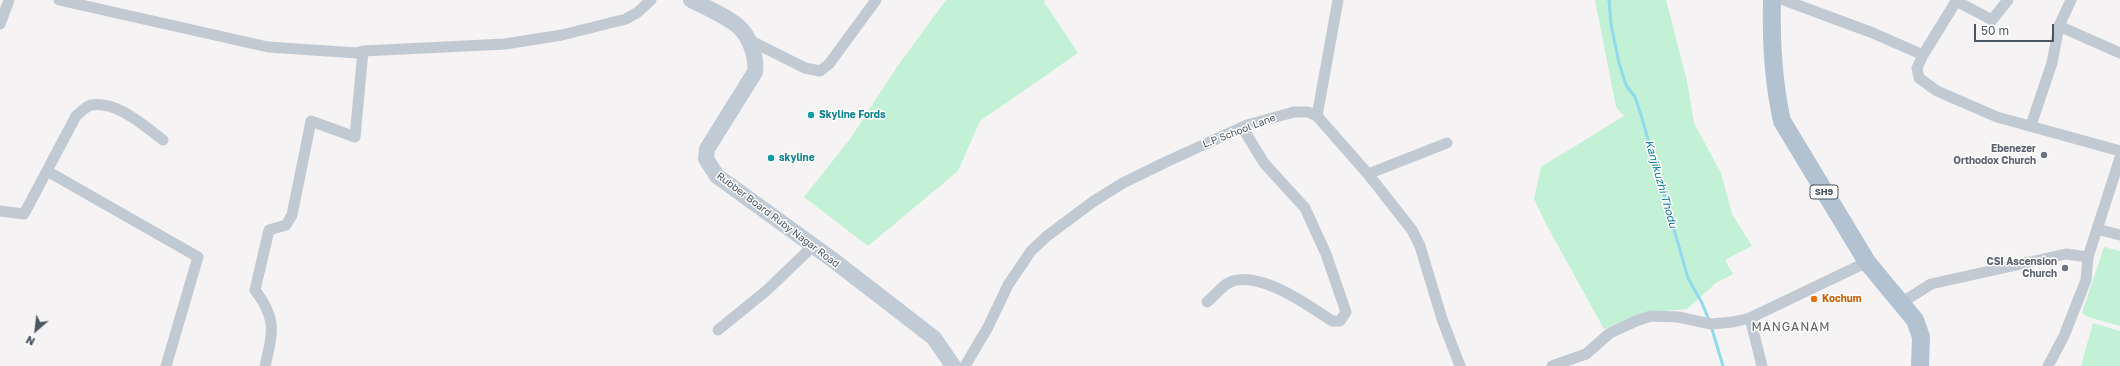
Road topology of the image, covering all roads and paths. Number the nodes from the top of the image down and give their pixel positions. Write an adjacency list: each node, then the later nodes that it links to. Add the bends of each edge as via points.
1 (9, 0): 11 (street)
2 (59, 0): 14 (street, via 268,47 357,53)
3 (651, 0): 14 (street, via 626,19 562,35 505,44)
4 (690, 0): 13 (main road, Rubber Board Ruby Nagar Road, via 740,27)
5 (876, 0): 13 (street, via 829,64 820,71 806,68)
6 (1338, 0): 17 (street)
7 (1772, 0): 31 (main road, SH9, via 1776,95 1782,120)
8 (1784, 0): 16 (street, via 1873,33)
9 (2008, 0): 16 (street, via 1992,20 1960,2 1955,3)
10 (2071, 0): 12 (street)
11 (0, 24)
12 (2059, 26): 15 (street); 18 (street, via 2052,63)
13 (747, 39): 29 (main road, Rubber Board Ruby Nagar Road, via 757,62 755,72 707,149 706,159 717,176)
14 (362, 51): 37 (street, via 355,137 310,121 292,215 286,225 269,230 256,290 271,315 272,335)
15 (2120, 53)
16 (1923, 55): 18 (street, via 1917,68 1919,78 1937,91 1997,117)
17 (1316, 116): 19 (street, L.P School Lane, via 1308,112 1294,112); 25 (street)
18 (2031, 125): 22 (street)
19 (1242, 127): 32 (street, via 1264,163 1305,208 1326,254 1346,312 1340,321 1332,321 1270,284 1244,279 1226,284); 39 (street, L.P School Lane, via 1123,183 1047,236 1020,266)
20 (163, 140): 24 (street, via 127,115 108,106 90,106 76,116)
21 (1447, 143): 25 (street)
22 (2120, 150)
23 (2120, 158): 27 (street)
24 (48, 171): 26 (street, via 24,214); 36 (street, via 198,257)
25 (1368, 174): 40 (street, via 1403,217 1420,246 1442,320)
26 (0, 211)
27 (2097, 229): 28 (street); 30 (street)
28 (2120, 235)
29 (812, 247): 35 (street, via 766,291); 38 (main road, Rubber Board Ruby Nagar Road, via 833,260 934,338)
30 (2088, 257): 33 (street, via 2066,254 1931,284); 44 (street, via 2086,280 2064,336)
31 (1867, 262): 33 (main road, SH9); 34 (street)
32 (1207, 302)
33 (1901, 303): 43 (main road, SH9, via 1915,320 1921,337)
34 (1750, 318): 41 (street, via 1710,324 1678,317 1651,316 1610,333 1586,354); 42 (street)
35 (718, 330)
36 (166, 366)
37 (265, 366)
38 (953, 366)
39 (965, 366)
40 (1460, 366)
41 (1552, 366)
42 (1762, 366)
43 (1920, 366)
44 (2048, 366)

